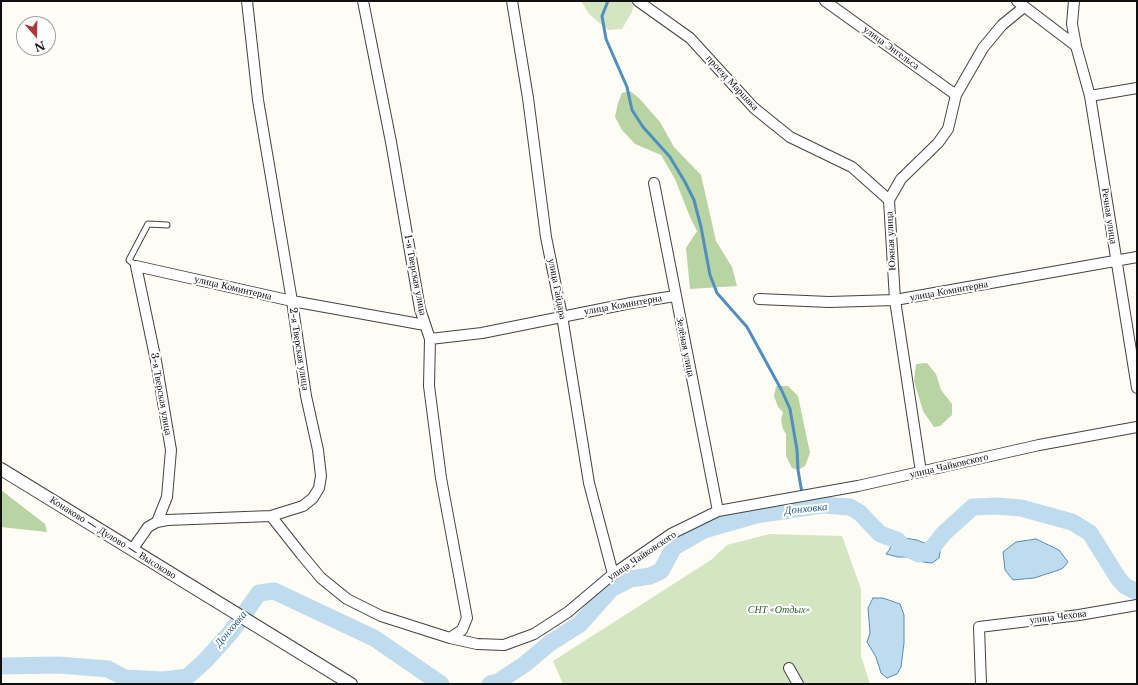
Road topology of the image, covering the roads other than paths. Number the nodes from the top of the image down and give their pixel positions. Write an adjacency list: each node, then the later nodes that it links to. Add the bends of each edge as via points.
1 (247, 1): 21 (street, 2-я Тверская улица, via 258,100)
2 (363, 1): 23 (street, 1-я Тверская улица)
3 (512, 1): 22 (street, улица Гайдара, via 528,98 546,237)
4 (638, 1): 13 (street, проезд Маршака, via 690,38 754,108 790,137 852,167)
5 (826, 1): 10 (street, улица Энгельса)
6 (1074, 1): 8 (street, via 1072,24)
7 (1020, 4): 8 (street); 10 (street, Южная улица, via 983,48)
8 (1076, 46): 11 (street, Речная улица)
9 (1137, 88): 11 (street)
10 (956, 95): 13 (street, Южная улица, via 948,129 938,143 901,179)
11 (1090, 96): 16 (street, Речная улица)
12 (654, 183): 18 (street, Зелёная улица)
13 (889, 200): 20 (street, Южная улица)
14 (167, 225): 17 (lane, via 148,224 130,260)
15 (1137, 257): 16 (street, улица Коминтерна)
16 (1116, 261): 20 (street, улица Коминтерна); 25 (street, Речная улица)
17 (136, 266): 21 (street, улица Коминтерна); 31 (street, 3-я Тверская улица, via 156,362 170,450 167,497)
18 (675, 296): 22 (street, улица Коминтерна); 29 (street, Зелёная улица)
19 (759, 299): 20 (street, улица Коминтерна, via 829,302)
20 (895, 300): 28 (street, Южная улица)
21 (292, 301): 23 (street, улица Коминтерна); 30 (street, 2-я Тверская улица, via 321,476 319,488 313,498 303,506)
22 (562, 316): 24 (street, улица Коминтерна, via 482,332); 33 (street, улица Гайдара, via 589,483)
23 (425, 325): 24 (street, 1-я Тверская улица)
24 (430, 339): 35 (street, 1-я Тверская улица, via 429,386 441,478 467,618 462,630)
25 (1137, 388)
26 (1137, 427): 28 (street, улица Чайковского)
27 (1, 469): 32 (street, Конаково — Дулово — Высоково)
28 (921, 472): 29 (street, улица Чайковского)
29 (718, 511): 33 (street, улица Чайковского, via 671,534)
30 (271, 516): 31 (street, 2-я Тверская улица); 35 (street, улица Чайковского, via 322,578 347,599 381,616)
31 (157, 522): 32 (street, via 148,528)
32 (132, 550): 37 (street, Конаково — Дулово — Высоково)
33 (613, 574): 35 (street, улица Чайковского, via 568,612 534,634 504,645 477,644)
34 (1137, 605): 39 (street, улица Чехова, via 979,627)
35 (450, 638)
36 (789, 668): 38 (street)
37 (351, 684)
38 (798, 684)
39 (981, 684)

